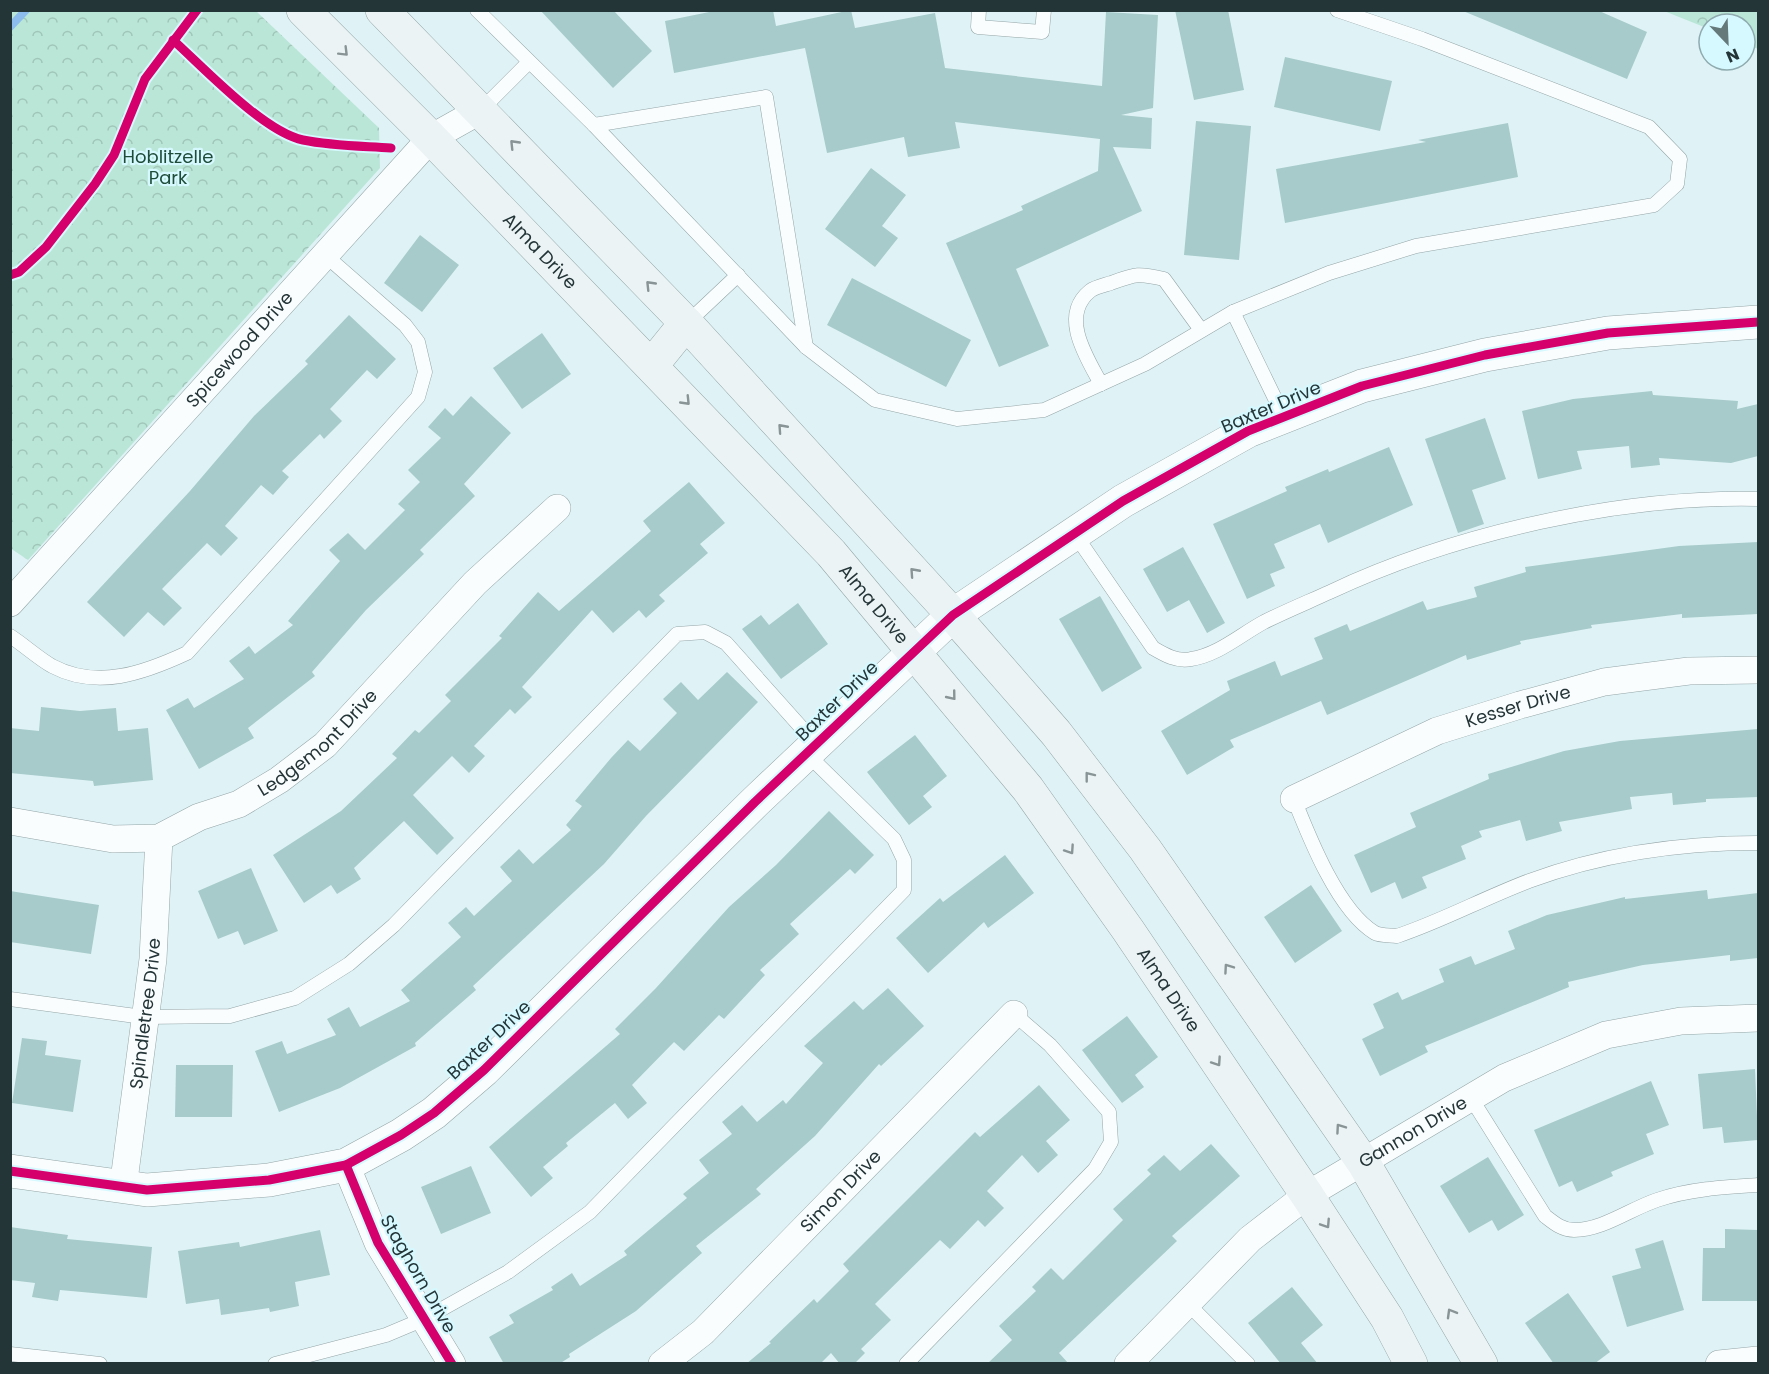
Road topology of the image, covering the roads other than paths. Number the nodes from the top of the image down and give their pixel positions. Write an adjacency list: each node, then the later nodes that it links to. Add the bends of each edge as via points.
1 (303, 10): 10 (main road, Alma Drive, one-way to 10)
2 (382, 10): 8 (main road)
3 (477, 10): 7 (lane)
4 (979, 10): 5 (lane, via 978,27 1042,32)
5 (1044, 10)
6 (1338, 10): 13 (lane, via 1649,127 1680,159 1677,184 1654,205 1416,246 1329,273)
7 (528, 63): 8 (lane); 9 (lane)
8 (481, 110): 10 (street, Spicewood Drive); 15 (main road, one-way to 8)
9 (594, 125): 12 (lane); 17 (lane, via 766,97)
10 (431, 138): 11 (street, Spicewood Drive); 18 (main road, Alma Drive)
11 (325, 255): 24 (street, Spicewood Drive); 26 (lane, via 418,342 425,372 418,397 187,653 147,672 93,680 53,666)
12 (738, 275): 15 (lane); 17 (lane)
13 (1233, 312): 16 (lane); 20 (lane)
14 (1758, 322): 20 (street, Baxter Drive, via 1608,333 1485,355 1362,386)
15 (686, 323): 18 (main road); 25 (main road, one-way to 15)
16 (1201, 330): 19 (lane, via 1145,364); 19 (lane, via 1164,279 1138,273 1090,291 1079,306 1076,325 1082,351)
17 (806, 346): 19 (lane, via 874,400 957,419 1044,410)
18 (652, 365): 27 (main road, Alma Drive, one-way to 27, via 831,553)
19 (1101, 384)
20 (1284, 417): 23 (street, Baxter Drive, via 1248,431)
21 (1758, 499): 23 (lane, via 1629,507 1536,524 1447,548 1364,576 1263,623 1212,653 1190,660 1170,658 1153,648)
22 (557, 508): 32 (street, Ledgemont Drive, via 475,583 325,745 239,804 200,817)
23 (1074, 533): 25 (street, Baxter Drive)
24 (15, 590)
25 (953, 615): 27 (street, Baxter Drive); 39 (main road, one-way to 25, via 1145,849 1056,733)
26 (10, 636)
27 (915, 651): 29 (street, Baxter Drive); 44 (main road, Alma Drive, one-way to 44, via 1028,789)
28 (1758, 670): 30 (street, Kesser Drive, via 1689,671 1604,682 1520,705 1437,731)
29 (811, 749): 36 (lane, via 726,643 705,632 677,634 394,925 350,964 295,998 230,1016); 40 (street, Baxter Drive, via 484,1070 434,1113); 46 (lane, via 894,839 904,860 904,890 590,1212 508,1272)
30 (1294, 799): 33 (lane, via 1312,845 1356,917 1376,934 1397,936 1531,881 1622,854 1718,843)
31 (10, 821): 32 (street, Ledgemont Drive, via 113,839)
32 (159, 838): 36 (street, Spindletree Drive, via 153,959)
33 (1758, 843)
34 (10, 999): 36 (lane)
35 (1014, 1014): 52 (street, Simon Drive, via 703,1332); 53 (lane, via 1050,1045 1109,1112 1112,1142 1095,1169)
36 (143, 1017): 43 (street, Spindletree Drive)
37 (1758, 1018): 38 (street, Gannon Drive, via 1680,1021 1606,1035 1504,1078)
38 (1471, 1098): 39 (street, Gannon Drive); 42 (lane, via 1545,1216 1572,1231 1590,1228 1658,1200 1708,1189)
39 (1363, 1162): 44 (street, Gannon Drive); 57 (main road, one-way to 39)
40 (346, 1165): 43 (street, Baxter Drive, via 269,1180 147,1190); 46 (street, Staghorn Drive, via 378,1244)
41 (10, 1171): 43 (street, Baxter Drive)
42 (1758, 1185)
43 (123, 1188)
44 (1307, 1195): 45 (street, Gannon Drive, via 1250,1239); 56 (main road, Alma Drive, one-way to 56, via 1387,1318)
45 (1187, 1303): 54 (street, Gannon Drive); 55 (lane)
46 (424, 1319): 50 (lane, via 386,1335); 51 (street, Staghorn Drive)
47 (10, 1354): 49 (lane)
48 (1758, 1360): 58 (street)
49 (100, 1364)
50 (274, 1364)
51 (452, 1364)
52 (662, 1364)
53 (906, 1364)
54 (1128, 1364)
55 (1248, 1364)
56 (1411, 1364)
57 (1481, 1364)
58 (1719, 1364)

